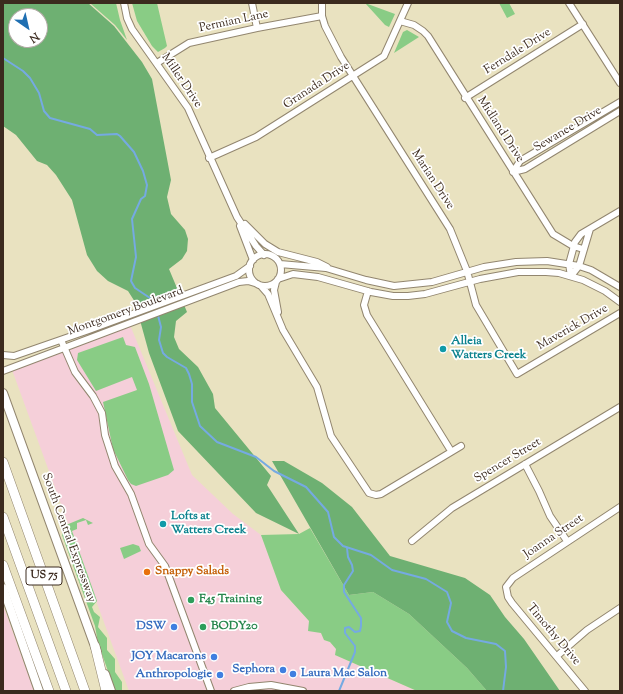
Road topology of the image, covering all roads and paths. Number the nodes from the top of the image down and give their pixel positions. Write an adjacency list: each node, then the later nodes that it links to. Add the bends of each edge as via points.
1 (124, 3): 10 (street, Miller Drive, via 132,29)
2 (252, 3): 9 (street)
3 (322, 3): 6 (street, Marian Drive)
4 (408, 3): 7 (street, Granada Drive)
5 (569, 3): 8 (street)
6 (322, 16): 9 (street, Permian Lane); 11 (street, Marian Drive, via 334,45)
7 (400, 21): 11 (street, Granada Drive, via 384,56); 13 (street, Midland Drive, via 414,25 428,36)
8 (583, 24): 12 (street); 13 (street, Ferndale Drive)
9 (257, 28): 10 (street, Permian Lane, via 189,43)
10 (157, 63): 16 (street, Miller Drive, via 188,108)
11 (353, 76): 16 (street, Granada Drive, via 256,137); 29 (street, Marian Drive, via 450,229)
12 (620, 83)
13 (466, 98): 17 (street, Midland Drive)
14 (620, 102): 17 (street, Sewanee Drive, via 520,161)
15 (620, 111): 17 (street, Sewanee Drive, via 525,169)
16 (209, 158): 19 (street, Miller Drive)
17 (513, 172): 21 (street, Midland Drive, via 553,234)
18 (620, 211): 20 (street)
19 (237, 217): 23 (street, Miller Drive); 24 (street, Miller Drive); 28 (street, via 274,250 317,262)
20 (590, 229): 21 (street, via 582,234); 22 (street)
21 (573, 246): 22 (street, Midland Drive); 26 (street)
22 (583, 249): 27 (street)
23 (264, 254): 24 (street); 25 (street, via 273,257)
24 (251, 263): 33 (street, via 252,278); 39 (street, Montgomery Boulevard, via 236,276)
25 (280, 264): 28 (street); 31 (street, via 281,273)
26 (569, 264): 27 (street); 29 (street, via 547,261 516,262); 30 (street)
27 (579, 266): 30 (street); 34 (street)
28 (333, 270): 29 (street, via 394,286 432,282)
29 (467, 272): 32 (street, Marian Drive)
30 (571, 276): 32 (street, via 546,272 518,272); 36 (street, via 606,291)
31 (277, 281): 33 (street, via 269,286); 35 (street, via 292,274 311,276); 38 (street, via 274,290)
32 (470, 282): 35 (street, via 408,296); 43 (street, Marian Drive, via 479,312)
33 (259, 285): 38 (street, via 268,294); 40 (street, Montgomery Boulevard, via 248,281 239,282)
34 (620, 287)
35 (368, 291): 47 (street, via 364,306 367,315)
36 (620, 302)
37 (620, 313): 43 (street, Maverick Drive)
38 (280, 326): 47 (street, via 317,387 334,440 369,493 382,494)
39 (61, 340): 40 (street); 41 (street, Montgomery Boulevard, via 14,356)
40 (63, 347): 42 (street, Montgomery Boulevard); 66 (street, via 75,372 102,413 110,451 131,494 149,544 165,566)
41 (3, 355)
42 (3, 371)
43 (518, 374)
44 (3, 393): 58 (main road, South Central Expressway)
45 (620, 407): 49 (street, Spencer Street)
46 (461, 446): 47 (street)
47 (451, 452)
48 (3, 462): 63 (highway, US 75)
49 (524, 464): 52 (street, Spencer Street, via 452,508); 53 (street, via 550,516)
50 (620, 507): 53 (street, Joanna Street)
51 (3, 517): 62 (highway, US 75)
52 (412, 541)
53 (567, 541): 56 (street, Joanna Street, via 513,578)
54 (3, 565): 61 (highway)
55 (3, 588): 60 (main road)
56 (506, 591): 59 (street, Timothy Drive, via 512,603)
57 (620, 608): 59 (street, via 587,630)
58 (95, 646): 64 (highway); 65 (main road, South Central Expressway)
59 (557, 656): 69 (street, Timothy Drive)
60 (39, 691)
61 (49, 691)
62 (66, 691)
63 (85, 691)
64 (106, 691)
65 (112, 691)
66 (211, 691)
67 (234, 691): 68 (street, via 263,685 284,686)
68 (303, 691)
69 (585, 691)

